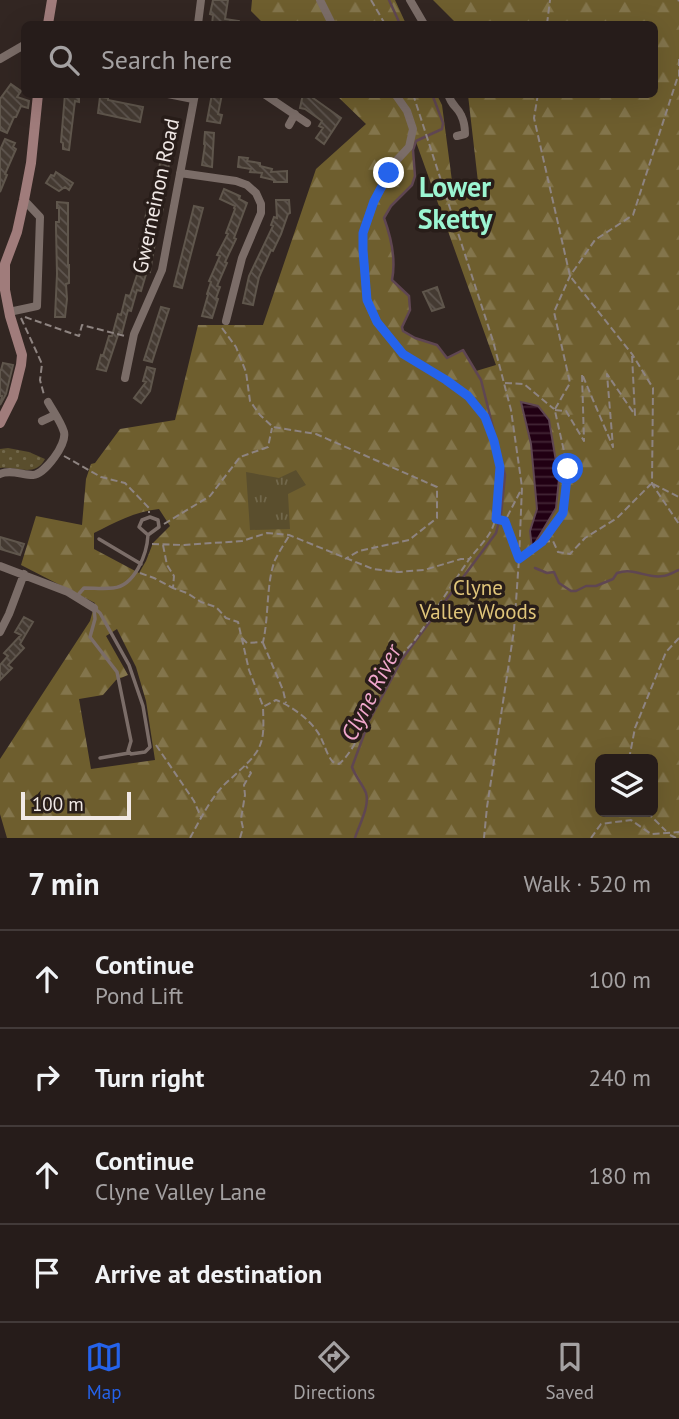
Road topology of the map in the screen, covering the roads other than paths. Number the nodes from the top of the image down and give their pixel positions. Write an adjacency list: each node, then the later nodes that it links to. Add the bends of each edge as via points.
1 (52, 0): 5 (main road)
2 (201, 0): 6 (street)
3 (320, 0): 7 (street)
4 (410, 0): 8 (street)
5 (48, 21)
6 (198, 21)
7 (330, 21)
8 (422, 21)
9 (21, 47): 10 (street)
10 (0, 59)
11 (38, 98): 21 (main road)
12 (194, 98): 20 (street, Gwerneinon Road)
13 (270, 98): 16 (street)
14 (398, 98): 24 (street, via 413,129 408,147 374,201 363,233 363,250 367,300 377,322)
15 (449, 98): 19 (street, via 464,122 465,134)
16 (295, 114): 17 (street); 18 (street)
17 (307, 123)
18 (289, 125)
19 (457, 135)
20 (180, 173): 23 (street, via 247,185 261,204 242,258 233,311); 25 (street, Gwerneinon Road, via 162,270 133,338)
21 (24, 200): 22 (main road, via 5,264); 22 (street, via 40,217 37,306)
22 (7, 316): 29 (main road, via 22,355 13,397)
23 (226, 321)
24 (403, 354)
25 (125, 378)
26 (48, 402): 27 (street)
27 (55, 415): 28 (street); 30 (street, via 64,433 61,446 41,473)
28 (41, 421)
29 (0, 423)
30 (0, 474)
31 (148, 536): 31 (lane, via 159,527 159,520 142,520 139,527); 33 (lane)
32 (99, 539): 33 (lane)
33 (141, 564): 36 (lane, via 129,581 116,589 85,588)
34 (0, 566): 35 (street)
35 (24, 574): 36 (street); 38 (street)
36 (77, 597): 37 (street)
37 (93, 608): 39 (lane, via 90,637 117,672 131,741); 39 (lane, via 129,665 143,706 150,747)
38 (0, 632)
39 (129, 753): 40 (lane)
40 (100, 758)

